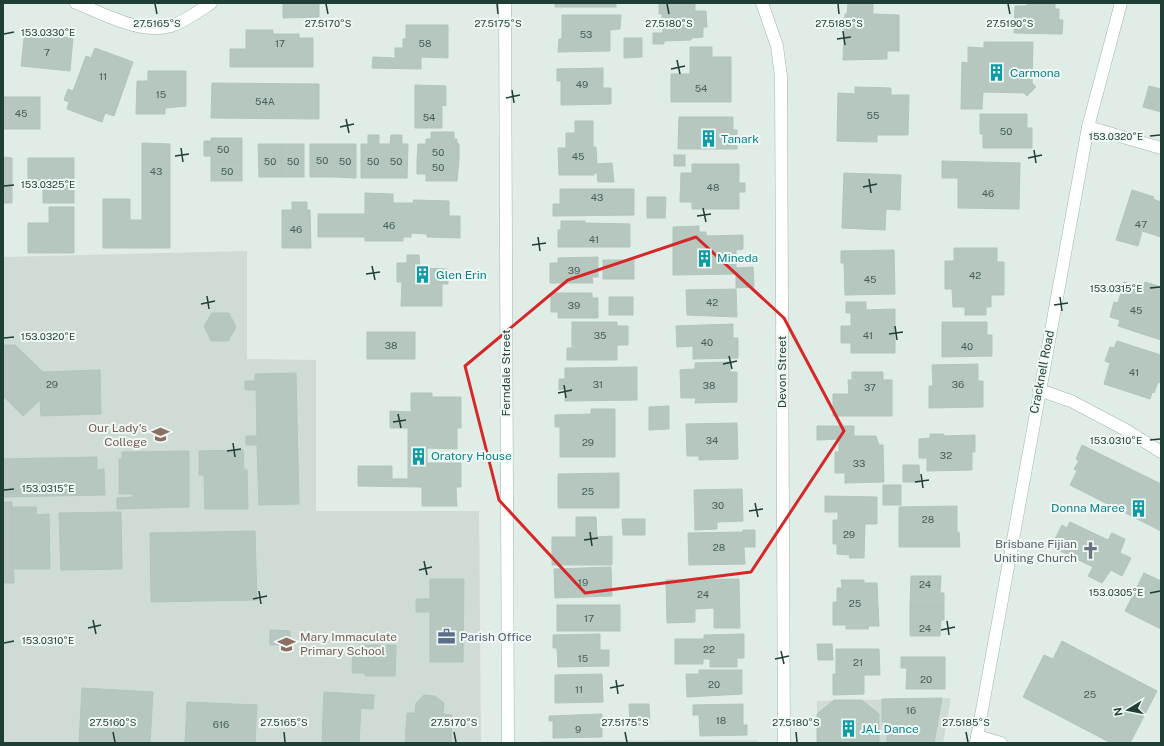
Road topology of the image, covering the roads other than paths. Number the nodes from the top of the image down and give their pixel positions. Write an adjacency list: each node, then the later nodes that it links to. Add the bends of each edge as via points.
1 (76, 3): 2 (street, via 136,25 160,28 182,22)
2 (212, 3)
3 (506, 3): 11 (street, Ferndale Street)
4 (762, 3): 12 (street, Devon Street, via 777,46 780,76)
5 (1121, 3): 6 (street, Cracknell Road)
6 (1088, 126): 7 (street); 8 (street, Cracknell Road)
7 (1161, 148)
8 (1039, 390): 9 (street, via 1071,401); 10 (street, Cracknell Road)
9 (1161, 452)
10 (976, 740): 13 (street)
11 (508, 743)
12 (784, 743)
13 (1001, 743)

